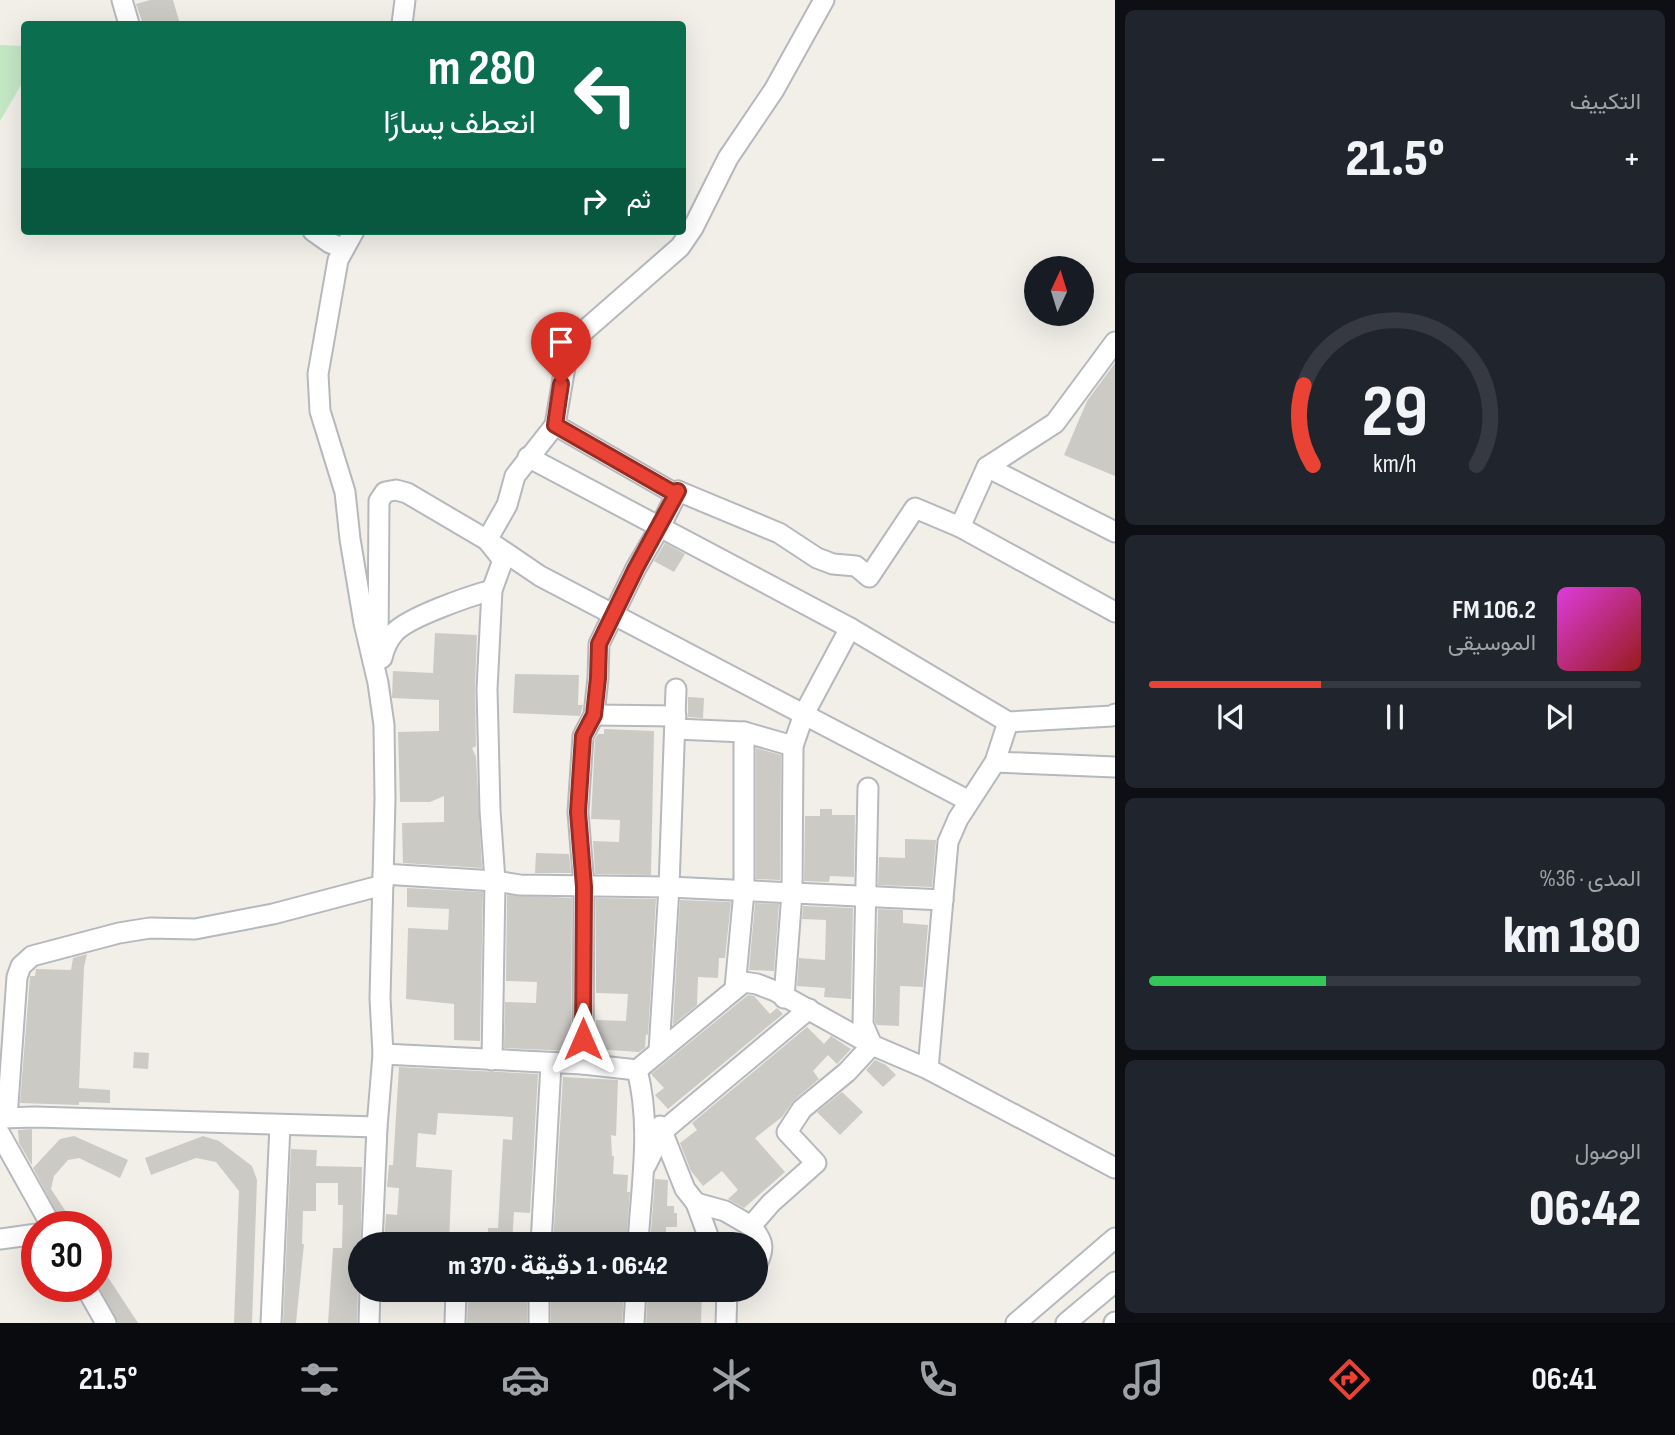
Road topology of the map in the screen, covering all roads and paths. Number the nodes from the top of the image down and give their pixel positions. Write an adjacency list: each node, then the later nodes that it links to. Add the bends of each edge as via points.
1 (122, 0): 4 (street)
2 (405, 0): 5 (street)
3 (824, 0): 10 (street, via 680,247 576,338 565,367)
4 (128, 21)
5 (402, 21)
6 (319, 235): 8 (street)
7 (351, 235): 8 (street)
8 (343, 248): 22 (street, via 323,337 318,398 344,485 364,623)
9 (1115, 342): 12 (street, via 1055,423)
10 (555, 425): 11 (street); 13 (street, via 672,492)
11 (528, 457): 14 (street); 17 (street)
12 (987, 467): 15 (street); 16 (street)
13 (678, 491): 14 (street); 15 (street, via 779,533 817,558 856,566 869,577 915,508)
14 (660, 527): 20 (street); 21 (street)
15 (960, 527): 19 (street)
16 (1115, 532)
17 (486, 540): 18 (street, via 503,560); 20 (street, via 540,576); 22 (street, via 407,493 385,492 379,501)
18 (492, 590): 22 (street, via 395,631 383,653); 36 (street, via 487,689)
19 (1115, 612)
20 (613, 614): 24 (street); 26 (street, via 599,644)
21 (850, 628): 24 (street); 27 (street)
22 (378, 683): 35 (street, via 384,725)
23 (676, 689): 28 (street)
24 (804, 714): 30 (street); 34 (street)
25 (1115, 714): 27 (street)
26 (594, 715): 28 (street); 37 (street, via 583,736 578,812)
27 (1008, 722): 31 (street)
28 (676, 723): 29 (street); 38 (street)
29 (744, 732): 30 (street); 39 (street)
30 (793, 746): 40 (street)
31 (995, 762): 32 (street); 34 (street)
32 (1115, 767)
33 (868, 788): 41 (street)
34 (969, 801): 42 (street, via 948,842)
35 (383, 879): 36 (street); 48 (street); 54 (street, via 273,914 195,929 119,933 32,956 21,965 17,977)
36 (495, 881): 37 (street); 49 (street)
37 (584, 887): 38 (street); 51 (street)
38 (669, 887): 39 (street); 47 (street)
39 (744, 891): 40 (street); 43 (street)
40 (792, 893): 41 (street); 44 (street)
41 (866, 896): 42 (street); 46 (street, via 863,1024)
42 (943, 900): 52 (street)
43 (735, 988): 44 (street, via 744,982 757,984); 47 (street)
44 (784, 998): 45 (street)
45 (810, 1009): 46 (street); 59 (street)
46 (872, 1045): 52 (street); 66 (street, via 802,1109 787,1132 816,1163)
47 (659, 1051): 53 (street)
48 (383, 1054): 49 (street); 58 (street)
49 (492, 1059): 50 (street)
50 (551, 1064): 51 (street); 68 (street)
51 (583, 1064): 53 (street)
52 (928, 1069): 60 (street)
53 (637, 1070): 55 (street)
54 (4, 1079): 56 (street)
55 (642, 1091): 59 (street); 62 (street)
56 (2, 1124): 57 (street); 61 (street)
57 (280, 1125): 58 (street); 84 (street)
58 (377, 1127): 67 (street)
59 (663, 1131): 62 (street); 64 (street, via 685,1189)
60 (1115, 1168)
61 (20, 1171): 63 (street); 65 (street)
62 (642, 1172): 69 (street)
63 (0, 1174)
64 (696, 1203): 66 (street, via 725,1211); 70 (street)
65 (43, 1211)
66 (751, 1227): 71 (street)
67 (373, 1232)
68 (542, 1232)
69 (639, 1232)
70 (707, 1232)
71 (755, 1232)
72 (21, 1236): 74 (street)
73 (1115, 1238): 89 (street)
74 (0, 1239)
75 (1115, 1282): 90 (street)
76 (91, 1302): 82 (street)
77 (370, 1302): 85 (street)
78 (456, 1302): 86 (street)
79 (539, 1302): 87 (street)
80 (635, 1302): 88 (street)
81 (727, 1302): 83 (street)
82 (99, 1321)
83 (728, 1321)
84 (271, 1323)
85 (369, 1323)
86 (455, 1323)
87 (538, 1323)
88 (634, 1323)
89 (1016, 1323)
90 (1066, 1323)

